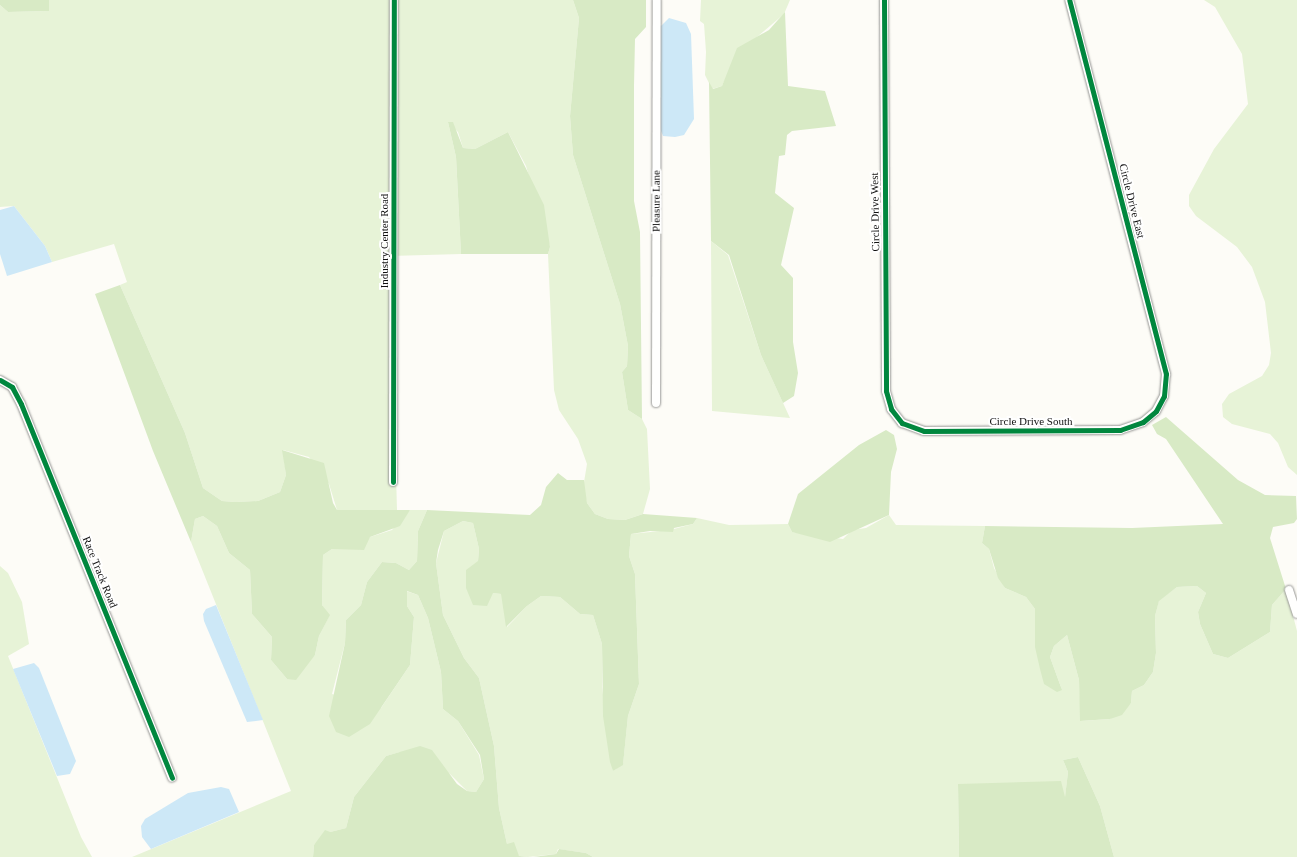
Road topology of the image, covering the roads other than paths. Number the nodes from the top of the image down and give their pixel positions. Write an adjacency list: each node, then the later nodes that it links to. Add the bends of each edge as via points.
1 (394, 0): 9 (street, Industry Center Road)
2 (658, 0): 6 (street, Pleasure Lane)
3 (884, 0): 8 (street, Circle Drive West, via 886,391 891,409)
4 (1069, 0): 7 (street, Circle Drive East, via 1165,369 1165,391)
5 (0, 380): 12 (street, Race Track Road, via 12,387 20,404)
6 (656, 403)
7 (1158, 407): 8 (street, Circle Drive South, via 1143,422 1117,430 924,431 912,429)
8 (898, 420)
9 (394, 482)
10 (1289, 590): 11 (street)
11 (1297, 614)
12 (172, 778)

